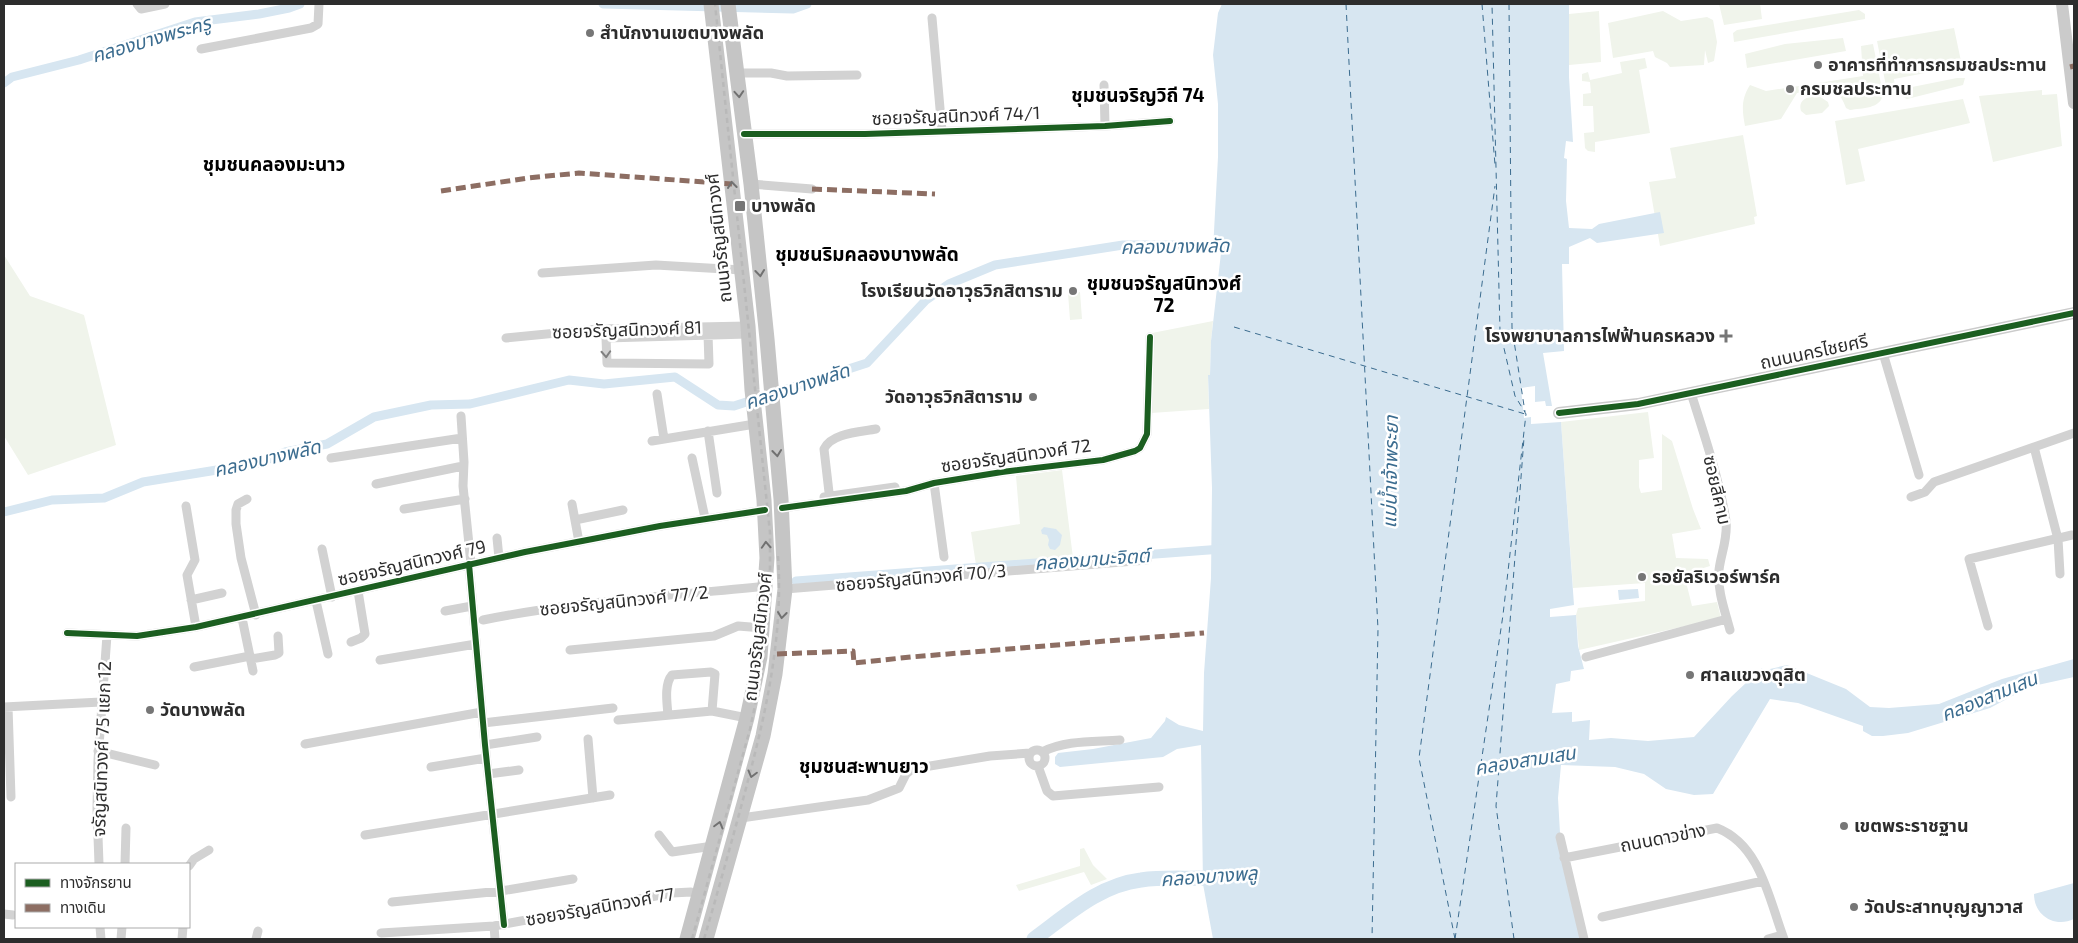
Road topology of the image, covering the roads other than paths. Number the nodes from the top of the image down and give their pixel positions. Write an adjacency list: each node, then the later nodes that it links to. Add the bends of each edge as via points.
1 (136, 4): 2 (street, via 141,9)
2 (165, 4)
3 (319, 4): 8 (street, via 318,24 311,28)
4 (2062, 4): 12 (street)
5 (711, 6): 20 (main road, ถนนจรัญสนิทวงศ์, one-way to 5)
6 (728, 7): 9 (main road, ถนนจรัญสนิทวงศ์)
7 (932, 18): 15 (street)
8 (200, 49)
9 (738, 73): 10 (street); 16 (main road, ถนนจรัญสนิทวงศ์, one-way to 16)
10 (857, 75)
11 (1104, 85): 14 (street)
12 (2074, 103)
13 (1170, 121): 14 (street, ซอยจรัญสนิทวงศ์ 74/1)
14 (1105, 126): 15 (street, ซอยจรัญสนิทวงศ์ 74/1)
15 (942, 131): 16 (street, ซอยจรัญสนิทวงศ์ 74/1)
16 (744, 134): 17 (main road, ถนนจรัญสนิทวงศ์)
17 (751, 184): 18 (street); 19 (main road, ถนนจรัญสนิทวงศ์)
18 (812, 189)
19 (756, 236): 20 (main road); 53 (main road, ถนนจรัญสนิทวงศ์, one-way to 53)
20 (738, 238): 21 (main road, ถนนจรัญสนิทวงศ์)
21 (742, 270): 22 (street, via 656,265); 24 (main road, ถนนจรัญสนิทวงศ์)
22 (542, 273)
23 (2074, 313): 28 (street, ถนนนครไชยศรี)
24 (748, 330): 25 (street); 27 (street, ซอยจรัญสนิทวงศ์ 81, via 590,329); 33 (main road, ถนนจรัญสนิทวงศ์)
25 (708, 334): 25 (street, one-way to 25, via 606,338 607,363 709,364)
26 (1150, 337): 45 (street, ซอยจรัญสนิทวงศ์ 72, via 1149,422 1140,448 1103,460)
27 (506, 338)
28 (1883, 353): 29 (street, ถนนนครไชยศรี); 44 (street)
29 (1691, 393): 31 (street, ถนนนครไชยศรี, via 1612,408); 81 (street, ซอยสีคาม, via 1726,522 1727,536 1719,570 1719,586)
30 (657, 394): 38 (street)
31 (1559, 413)
32 (461, 416): 37 (street)
33 (755, 417): 35 (street); 57 (main road, ถนนจรัญสนิทวงศ์)
34 (876, 429): 51 (street, via 837,437 826,444)
35 (708, 431): 38 (street); 47 (street)
36 (2074, 433): 40 (street)
37 (462, 438): 41 (street); 43 (street)
38 (664, 439): 39 (street)
39 (652, 441)
40 (2034, 447): 48 (street, via 1934,482 1925,492); 62 (street)
41 (331, 458)
42 (692, 458): 58 (street)
43 (463, 469): 46 (street); 50 (street)
44 (1919, 476)
45 (934, 483): 51 (street, ซอยจรัญสนิทวงศ์ 72, via 906,491); 65 (street)
46 (376, 484)
47 (717, 493)
48 (1911, 497)
49 (247, 499): 79 (street, via 238,504 236,524)
50 (465, 499): 55 (street); 68 (street)
51 (830, 499): 53 (street, ซอยจรัญสนิทวงศ์ 72)
52 (572, 504): 59 (street)
53 (782, 505): 71 (main road, ถนนจรัญสนิทวงศ์)
54 (186, 506): 75 (street, via 195,560 187,575)
55 (404, 509)
56 (623, 510): 59 (street)
57 (764, 510): 58 (street, ซอยจรัญสนิทวงศ์ 79); 70 (main road, ถนนจรัญสนิทวงศ์, one-way to 57)
58 (705, 518): 63 (street, ซอยจรัญสนิทวงศ์ 79)
59 (575, 520): 63 (street)
60 (2072, 535): 62 (street)
61 (497, 538): 66 (street)
62 (2058, 539): 69 (street); 83 (street, via 1969,559)
63 (579, 542): 66 (street, ซอยจรัญสนิทวงศ์ 79)
64 (322, 549): 74 (street)
65 (944, 557)
66 (500, 558): 68 (street, ซอยจรัญสนิทวงศ์ 79)
67 (1148, 560): 71 (street, ซอยจรัญสนิทวงศ์ 70/3)
68 (470, 564): 72 (street, ซอยจรัญสนิทวงศ์ 79); 77 (street)
69 (2060, 574)
70 (766, 586): 82 (street, ซอยจรัญสนิทวงศ์ 77/2, via 574,604); 85 (main road, ถนนจรัญสนิทวงศ์)
71 (785, 589): 128 (main road, ถนนจรัญสนิทวงศ์, one-way to 128, via 763,736)
72 (358, 591): 74 (street, ซอยจรัญสนิทวงศ์ 79); 90 (street, via 365,630 361,638)
73 (222, 593): 75 (street)
74 (332, 597): 76 (street, ซอยจรัญสนิทวงศ์ 79)
75 (191, 600): 84 (street)
76 (316, 601): 79 (street, ซอยจรัญสนิทวงศ์ 79); 93 (street)
77 (472, 606): 78 (street); 91 (street)
78 (444, 612)
79 (256, 615): 80 (street, ซอยจรัญสนิทวงศ์ 79)
80 (242, 618): 84 (street, ซอยจรัญสนิทวงศ์ 79); 95 (street)
81 (1727, 619): 86 (street, ซอยสีคาม); 94 (street)
82 (483, 620)
83 (1988, 626)
84 (196, 627): 88 (street, ซอยจรัญสนิทวงศ์ 79, via 142,636)
85 (763, 628): 92 (street, via 733,626 719,635); 105 (main road, ถนนจรัญสนิทวงศ์)
86 (1730, 630)
87 (66, 633): 88 (street, ซอยจรัญสนิทวงศ์ 79)
88 (107, 635): 99 (street, จรัญสนิทวงศ์ 75 แยก 12)
89 (278, 636): 95 (street, via 279,652)
90 (351, 642)
91 (476, 644): 96 (street); 103 (street)
92 (570, 650)
93 (328, 654)
94 (1586, 657)
95 (250, 658): 97 (street); 98 (street)
96 (380, 660)
97 (194, 667)
98 (253, 671)
99 (101, 702): 100 (street); 113 (street, จรัญสนิทวงศ์ 75 แยก 12)
100 (6, 707): 122 (street)
101 (613, 708): 107 (street)
102 (712, 711): 104 (street); 104 (street, via 715,674 672,675 667,684); 105 (street)
103 (482, 712): 107 (street); 111 (street)
104 (668, 715): 106 (street)
105 (747, 718): 133 (main road, ถนนจรัญสนิทวงศ์, one-way to 105)
106 (618, 720)
107 (483, 723): 112 (street)
108 (537, 737): 112 (street)
109 (588, 739): 126 (street)
110 (1120, 740): 114 (street, via 1066,744)
111 (305, 744)
112 (485, 744): 116 (street)
113 (98, 751): 117 (street); 136 (street, จรัญสนิทวงศ์ 75 แยก 12)
114 (1042, 752): 115 (street, via 1034,750); 118 (street, via 1044,761)
115 (1030, 753): 118 (street, via 1030,762); 128 (street, via 912,769 900,788 868,800)
116 (486, 758): 119 (street); 121 (street)
117 (155, 765)
118 (1038, 766): 123 (street, via 1047,791 1053,796)
119 (431, 767)
120 (519, 770): 121 (street)
121 (488, 774): 127 (street)
122 (7, 777): 125 (street)
123 (1159, 788)
124 (610, 795): 126 (street)
125 (11, 797)
126 (593, 798): 127 (street)
127 (493, 815): 130 (street); 141 (street)
128 (741, 818): 151 (main road, ถนนจรัญสนิทวงศ์)
129 (126, 828): 137 (street)
130 (365, 835)
131 (659, 835): 133 (street, via 672,852)
132 (1560, 838): 135 (street)
133 (713, 846): 142 (main road, ถนนจรัญสนิทวงศ์)
134 (209, 850): 138 (street)
135 (1564, 858): 140 (street, ถนนดาวข่าง, via 1717,828 1733,835 1745,846); 152 (street)
136 (99, 863)
137 (125, 863)
138 (190, 865)
139 (573, 879): 141 (street)
140 (1763, 881): 144 (street); 148 (street, ถนนดาวข่าง)
141 (500, 891): 143 (street); 145 (street)
142 (700, 894): 145 (street, ซอยจรัญสนิทวงศ์ 77, via 672,893); 150 (main road, ถนนจรัญสนิทวงศ์)
143 (392, 902)
144 (1602, 917)
145 (504, 925): 146 (street, ซอยจรัญสนิทวงศ์ 77)
146 (494, 926): 147 (street, ซอยจรัญสนิทวงศ์ 77); 149 (street)
147 (381, 933)
148 (1783, 937): 153 (street)
149 (495, 939)
150 (687, 939)
151 (706, 939)
152 (1584, 939)
153 (1768, 939)

